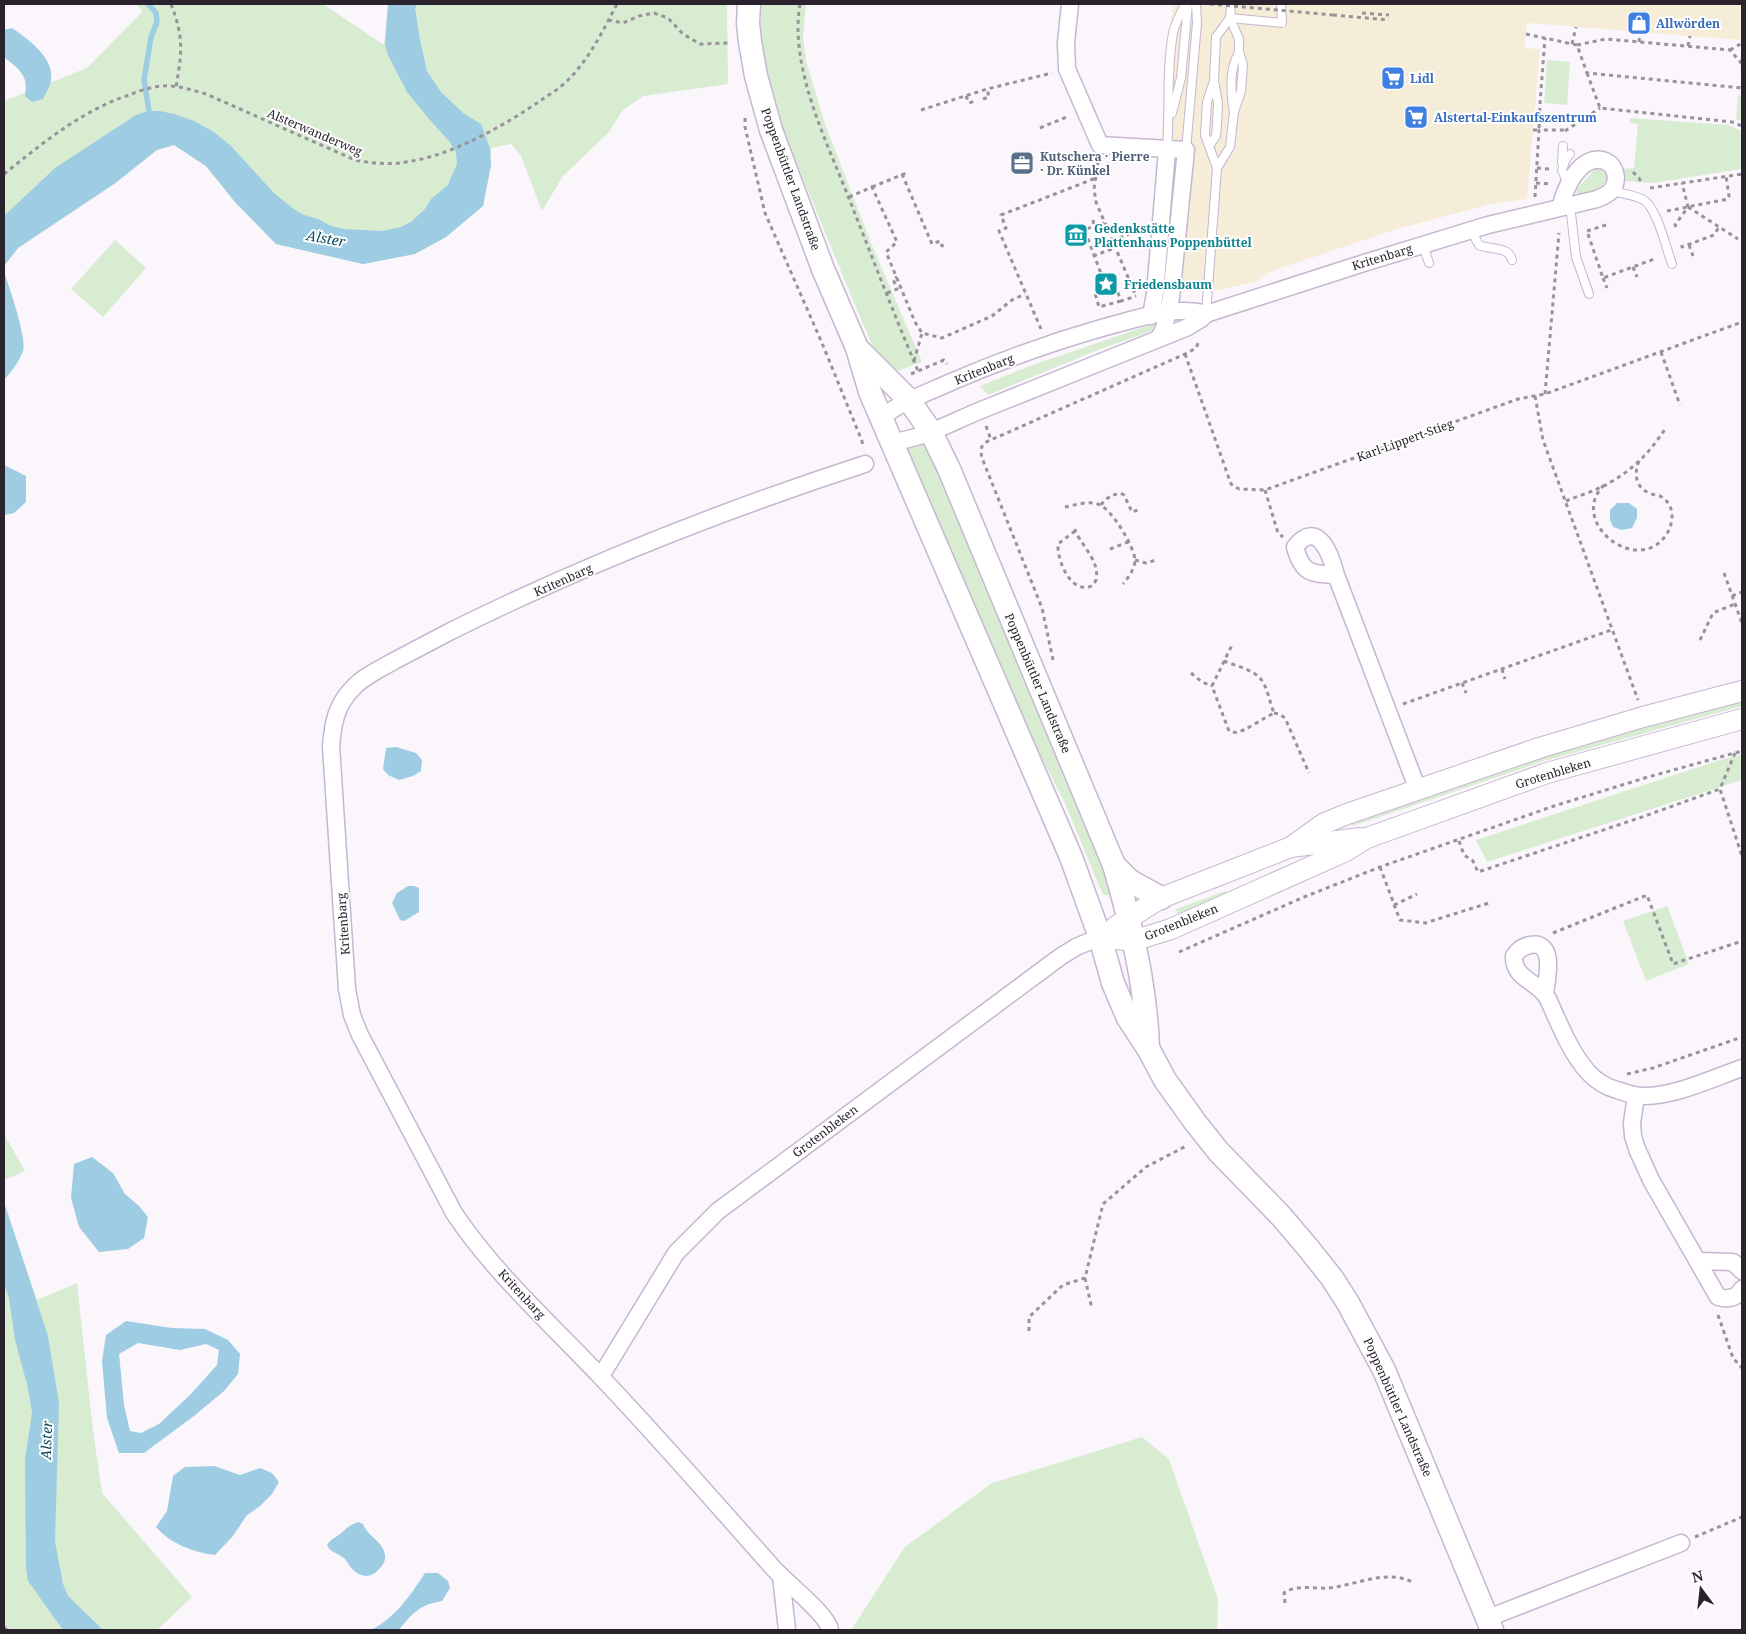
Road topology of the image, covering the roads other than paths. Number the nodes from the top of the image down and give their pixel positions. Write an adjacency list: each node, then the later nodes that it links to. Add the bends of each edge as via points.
1 (749, 4): 28 (main road, Poppenbüttler Landstraße, via 748,23 756,76 778,150)
2 (1070, 4): 10 (street, via 1067,70 1100,145)
3 (1186, 4): 8 (lane, via 1181,78); 8 (lane, via 1174,31 1168,76)
4 (1196, 4): 11 (lane)
5 (1231, 4): 7 (lane)
6 (1281, 4): 7 (lane, via 1282,23)
7 (1230, 18): 13 (lane, via 1239,38 1243,65 1230,147); 13 (lane, via 1216,36 1214,81 1217,123 1216,136 1209,146)
8 (1169, 124): 10 (lane)
9 (1563, 146): 14 (lane)
10 (1167, 150): 11 (street); 26 (street, via 1155,293)
11 (1186, 150): 24 (street)
12 (1570, 154): 14 (lane)
13 (1217, 168): 25 (lane)
14 (1562, 168): 15 (lane)
15 (1568, 185): 16 (street, via 1580,168 1589,162 1604,161 1620,166); 17 (street, via 1564,192)
16 (1613, 188): 17 (street, Kritenbarg, via 1605,196); 22 (lane, via 1648,203)
17 (1566, 206): 18 (street, Kritenbarg); 23 (lane, via 1576,257)
18 (1471, 230): 19 (street, Kritenbarg); 20 (lane, via 1479,245 1507,252)
19 (1423, 245): 21 (lane); 25 (street, Kritenbarg)
20 (1512, 260)
21 (1429, 263)
22 (1672, 264)
23 (1589, 294)
24 (1168, 313): 25 (street, Kritenbarg); 26 (street, Kritenbarg); 27 (street)
25 (1206, 314): 27 (street, Kritenbarg, via 1196,323)
26 (1146, 316): 29 (street, Kritenbarg, via 1048,344)
27 (1159, 338): 31 (street, Kritenbarg)
28 (857, 348): 29 (main road, Poppenbüttler Landstraße); 30 (main road, Poppenbüttler Landstraße, via 865,380)
29 (909, 400): 30 (street, Kritenbarg); 31 (main road, Poppenbüttler Landstraße)
30 (881, 418): 32 (main road, Poppenbüttler Landstraße)
31 (931, 432): 32 (street, Kritenbarg); 40 (main road, Poppenbüttler Landstraße)
32 (892, 442): 43 (main road, Poppenbüttler Landstraße, via 1071,857)
33 (864, 464): 52 (street, Kritenbarg, via 781,491 629,551 485,614 368,675 341,701 335,714 331,746 335,818 347,989 352,1016 466,1231)
34 (1336, 575): 34 (street, via 1328,549 1321,540 1301,539 1295,547 1304,569 1316,574); 37 (street)
35 (1742, 691): 37 (street, Grotenbleken, via 1539,748)
36 (1742, 719): 38 (street, Grotenbleken, via 1548,774)
37 (1418, 790): 39 (street, Grotenbleken, via 1323,824)
38 (1367, 838): 39 (street, Grotenbleken); 44 (street, Grotenbleken, via 1346,851 1171,929)
39 (1292, 847): 41 (street, Grotenbleken)
40 (1114, 866): 41 (main road, via 1130,881); 42 (main road, Poppenbüttler Landstraße)
41 (1161, 898): 42 (street, Grotenbleken)
42 (1128, 918): 43 (street, Grotenbleken); 44 (main road, Poppenbüttler Landstraße)
43 (1100, 938): 44 (street, Grotenbleken); 46 (main road, Poppenbüttler Landstraße, via 1113,983 1128,1018); 52 (street, Grotenbleken, via 1060,957 718,1211 676,1253)
44 (1133, 941): 46 (main road, Poppenbüttler Landstraße, via 1147,1013)
45 (1545, 993): 45 (street, via 1548,956 1545,949 1530,945 1520,948 1514,958 1517,970); 48 (street, via 1581,1064 1597,1081)
46 (1148, 1050): 55 (main road, Poppenbüttler Landstraße, via 1165,1080 1206,1136 1309,1248 1348,1303 1384,1370)
47 (1742, 1068): 48 (street, via 1670,1093)
48 (1636, 1096): 49 (street, via 1632,1123 1637,1149 1651,1180)
49 (1698, 1261): 50 (street, via 1733,1262); 51 (street, via 1718,1297 1736,1296)
50 (1742, 1271)
51 (1742, 1289)
52 (601, 1376): 54 (street, Kritenbarg)
53 (1681, 1542): 55 (street, Poppenbüttler Landstraße)
54 (781, 1576): 56 (street); 57 (street, Kritenbarg, via 826,1619)
55 (1490, 1624)
56 (787, 1630)
57 (830, 1630)

